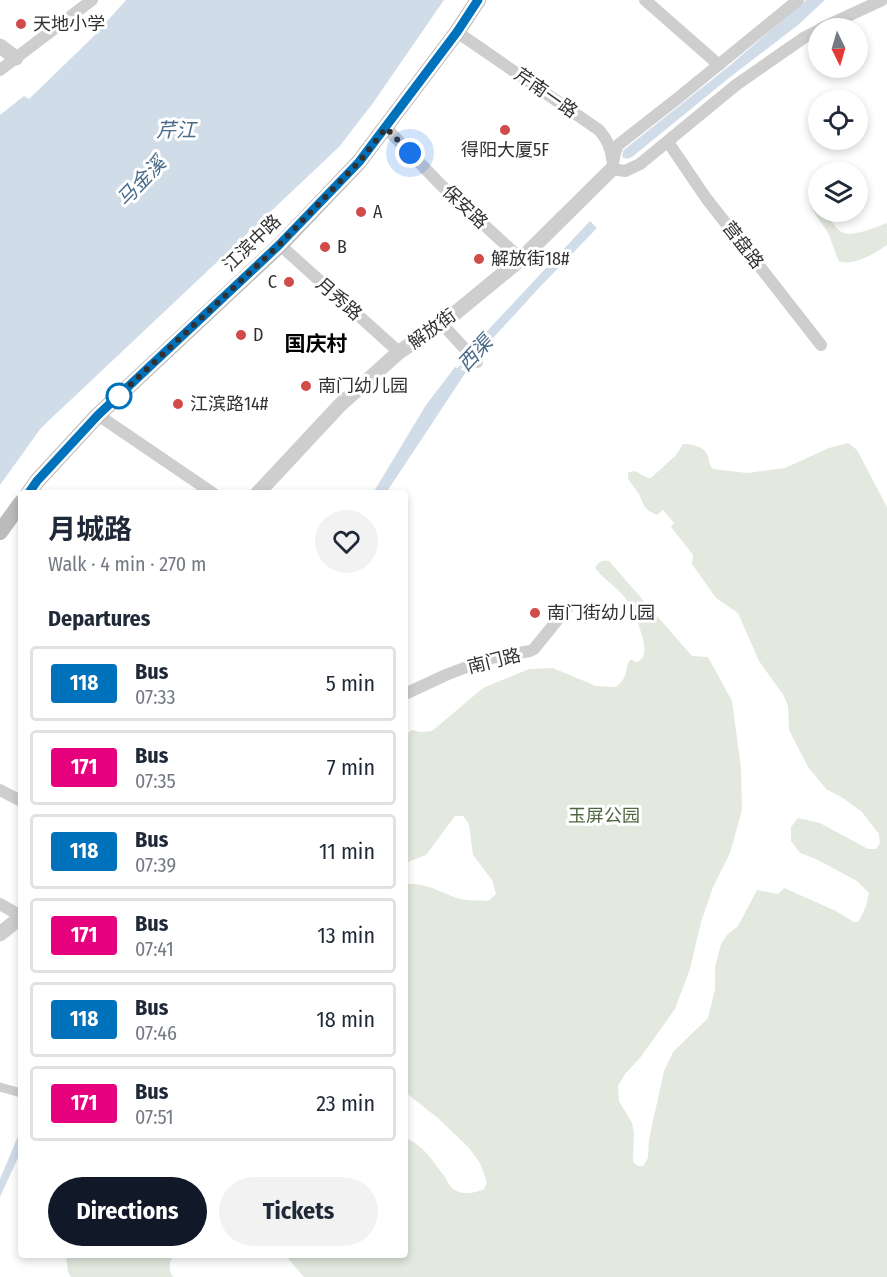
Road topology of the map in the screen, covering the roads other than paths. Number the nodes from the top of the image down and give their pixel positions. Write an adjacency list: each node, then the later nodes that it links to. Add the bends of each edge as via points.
1 (92, 0): 10 (street)
2 (478, 0): 7 (main road, 江滨中路)
3 (645, 0): 11 (street)
4 (798, 0): 11 (street, 解放街)
5 (882, 0): 6 (street)
6 (844, 18)
7 (457, 32): 13 (main road, 江滨中路); 15 (street, 芹南一路, via 599,130 611,151)
8 (808, 36): 14 (street, via 736,85)
9 (0, 46): 10 (street)
10 (16, 58): 12 (street)
11 (719, 65): 15 (street, 解放街, via 618,145)
12 (0, 70)
13 (386, 128): 16 (main road, 江滨中路, via 359,162); 17 (street, 保安路)
14 (668, 142): 15 (street, via 640,164 625,171); 19 (street, 营盘路, via 706,198)
15 (612, 169): 17 (street, 解放街)
16 (279, 245): 20 (street, 月秀路); 22 (main road, 江滨中路)
17 (521, 259): 18 (street, 解放街)
18 (442, 324): 20 (street, 解放街); 21 (street)
19 (821, 345)
20 (399, 352): 25 (street, 解放街, via 340,405)
21 (477, 362)
22 (98, 415): 23 (main road, 江滨中路); 24 (street)
23 (31, 490)
24 (208, 490)
25 (261, 490)
26 (18, 507): 27 (main road)
27 (0, 532)
28 (567, 608): 29 (street, 南门路, via 534,649 491,658)
29 (408, 693)
30 (0, 790): 31 (street)
31 (18, 799)
32 (0, 904): 33 (street)
33 (18, 914)
34 (18, 919): 35 (street)
35 (0, 934)
36 (0, 1087): 37 (street)
37 (18, 1092)

